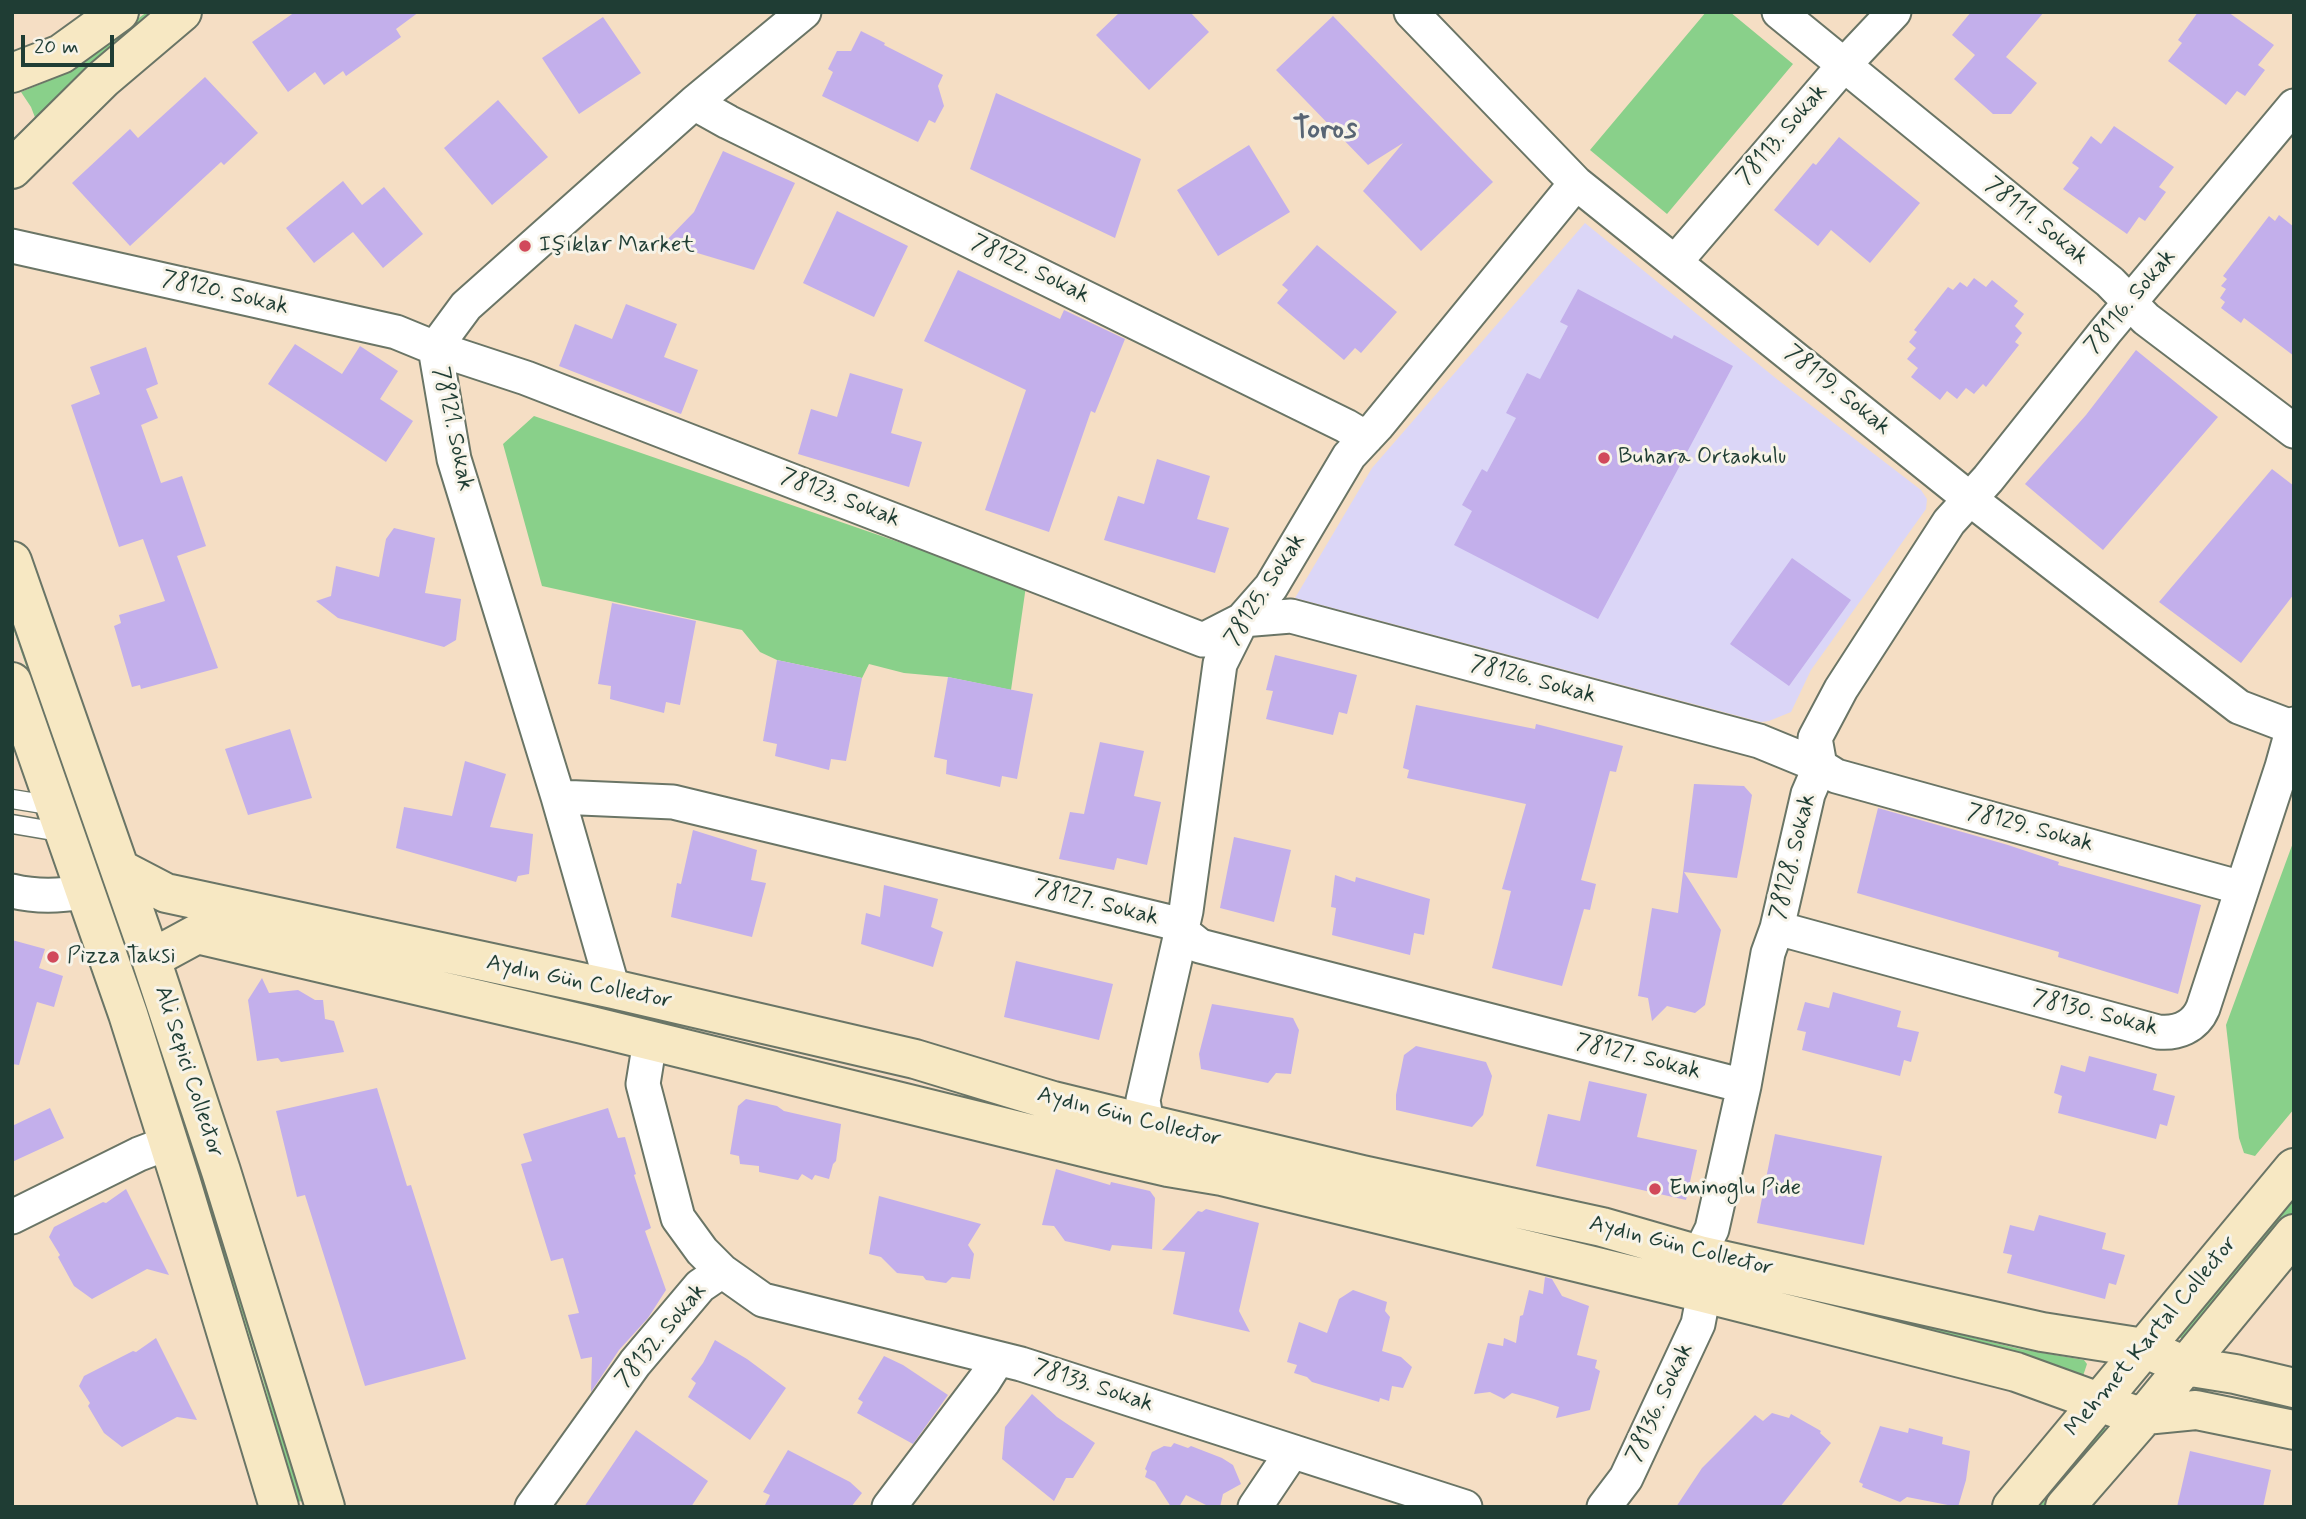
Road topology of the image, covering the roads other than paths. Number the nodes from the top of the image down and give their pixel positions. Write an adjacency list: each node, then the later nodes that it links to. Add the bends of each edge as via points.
1 (119, 12): 8 (main road, via 61,54)
2 (182, 12): 11 (main road, via 103,79)
3 (804, 12): 9 (street, 78121. Sokak)
4 (1411, 12): 12 (street, 78119. Sokak)
5 (1779, 12): 7 (street, 78111. Sokak)
6 (1894, 12): 7 (street, 78113. Sokak)
7 (1844, 65): 14 (street, 78113. Sokak); 15 (street, 78111. Sokak)
8 (12, 73)
9 (694, 103): 16 (street, 78121. Sokak, via 466,306); 18 (street, 78122. Sokak)
10 (2294, 106): 15 (street, 78116. Sokak)
11 (12, 169)
12 (1576, 183): 14 (street, 78119. Sokak); 18 (street, 78125. Sokak)
13 (12, 246): 16 (street, 78120. Sokak, via 396,332)
14 (1675, 261): 19 (street, 78119. Sokak)
15 (2130, 302): 17 (street, 78111. Sokak); 19 (street, 78116. Sokak)
16 (435, 348): 21 (street, 78123. Sokak, via 526,378 1203,639); 25 (street, 78121. Sokak, via 454,459)
17 (2294, 431)
18 (1366, 438): 21 (street, 78125. Sokak, via 1349,456 1270,587)
19 (1970, 499): 23 (street, 78119. Sokak, via 2239,707); 24 (street, 78128. Sokak, via 1949,522 1841,689 1815,738)
20 (12, 561): 29 (main road, Ali Sepici Collector)
21 (1242, 620): 24 (street, 78126. Sokak, via 1291,616 1759,741); 34 (street, 78125. Sokak, via 1220,664)
22 (13, 685): 27 (main road, Ali Sepici Collector)
23 (2293, 727): 30 (street, 78130. Sokak)
24 (1820, 766): 30 (street, 78129. Sokak, via 1836,776); 33 (street, 78128. Sokak, via 1808,794)
25 (558, 797): 34 (street, 78127. Sokak, via 674,802 1170,922); 36 (street, 78121. Sokak)
26 (12, 799): 27 (lane)
27 (60, 819): 28 (lane); 32 (main road, Ali Sepici Collector)
28 (12, 824)
29 (120, 869): 35 (main road, Ali Sepici Collector); 36 (main road, Aydın Gün Collector, via 166,893)
30 (2242, 888): 33 (street, 78130. Sokak, via 2200,1015 2186,1028 2168,1033)
31 (12, 891): 32 (street, via 57,897)
32 (85, 892): 41 (main road, Ali Sepici Collector)
33 (1777, 928): 38 (street, 78128. Sokak, via 1768,953)
34 (1182, 931): 38 (street, 78127. Sokak, via 1200,946); 40 (street, 78125. Sokak, via 1143,1100)
35 (151, 959): 37 (main road, Aydın Gün Collector, via 198,934); 58 (main road, Ali Sepici Collector)
36 (613, 989): 39 (main road, Aydın Gün Collector, via 915,1059)
37 (650, 1041): 42 (main road, Aydın Gün Collector); 47 (street, 78132. Sokak, via 643,1084 678,1218)
38 (1744, 1086): 46 (street, 78128. Sokak, via 1712,1229)
39 (1099, 1112): 40 (main road, Aydın Gün Collector); 42 (main road, via 1073,1119 1071,1132 1078,1144)
40 (1147, 1124): 42 (main road, via 1139,1151); 46 (main road, Aydın Gün Collector, via 1602,1227)
41 (168, 1143): 44 (street); 57 (main road, Ali Sepici Collector)
42 (1100, 1152): 48 (main road, Aydın Gün Collector, via 1222,1176)
43 (2294, 1168): 49 (main road, Mehmet Kartal Collector)
44 (12, 1217)
45 (2294, 1234): 51 (main road, Mehmet Kartal Collector)
46 (1699, 1255): 49 (main road, Aydın Gün Collector, via 2042,1332)
47 (722, 1271): 50 (street, 78133. Sokak, via 763,1300); 59 (street, 78132. Sokak, via 700,1286 635,1363)
48 (1704, 1293): 53 (main road, Aydın Gün Collector, via 2016,1372); 63 (street, 78136. Sokak, via 1698,1324 1682,1360 1626,1478)
49 (2144, 1348): 51 (main road, Aydın Gün Collector); 53 (main road, Mehmet Kartal Collector)
50 (998, 1359): 56 (street, 78133. Sokak); 60 (street)
51 (2185, 1366): 52 (main road); 54 (main road, Mehmet Kartal Collector)
52 (2294, 1388)
53 (2099, 1402): 54 (main road, Aydın Gün Collector); 64 (main road, Mehmet Kartal Collector)
54 (2145, 1415): 55 (main road, via 2196,1410); 65 (main road, Mehmet Kartal Collector)
55 (2294, 1430)
56 (1292, 1452): 61 (street); 62 (street, 78133. Sokak)
57 (279, 1507)
58 (326, 1507)
59 (532, 1507)
60 (889, 1507)
61 (1255, 1507)
62 (1465, 1507)
63 (1604, 1507)
64 (2012, 1507)
65 (2066, 1507)

